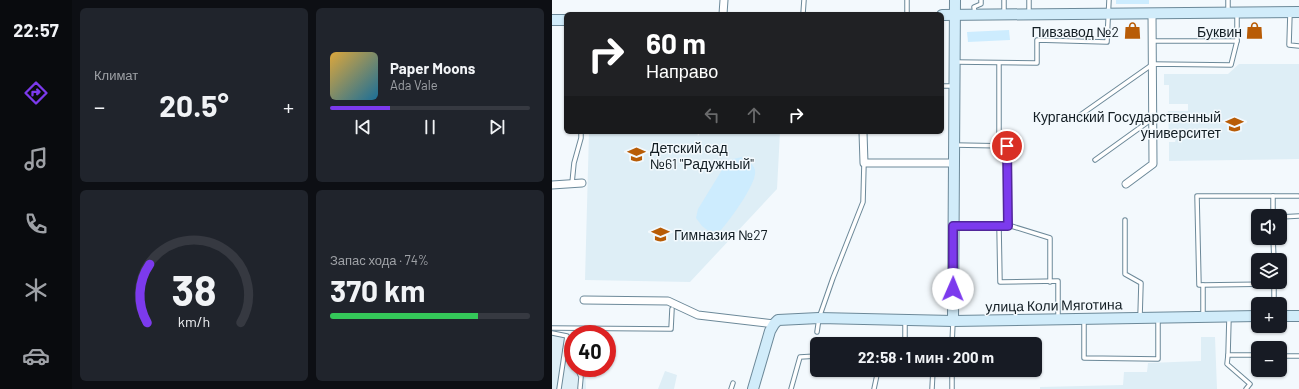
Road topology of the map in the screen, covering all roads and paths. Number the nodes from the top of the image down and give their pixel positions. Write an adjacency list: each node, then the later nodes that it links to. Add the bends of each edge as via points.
1 (724, 0): 10 (street)
2 (804, 0): 11 (lane)
3 (907, 0): 12 (lane)
4 (955, 0): 19 (street)
5 (981, 0): 20 (lane, via 981,4 974,7)
6 (1004, 0): 21 (lane)
7 (1029, 0): 16 (lane)
8 (1109, 0): 17 (lane)
9 (1228, 0): 13 (lane)
10 (723, 12)
11 (803, 12)
12 (907, 12)
13 (1233, 12): 14 (street); 15 (street); 25 (lane)
14 (1294, 12): 26 (lane, via 1289,46)
15 (1152, 13): 17 (street); 24 (street)
16 (1029, 14): 17 (street); 21 (street)
17 (1109, 14): 28 (lane, via 1107,42 1037,40 1037,63)
18 (944, 15): 19 (street)
19 (955, 15): 20 (street); 27 (street)
20 (975, 15): 21 (street)
21 (1004, 15)
22 (552, 20): 23 (street)
23 (564, 20)
24 (1153, 41): 25 (lane); 29 (street)
25 (1237, 41): 29 (lane, via 1231,65)
26 (1299, 46)
27 (955, 62): 28 (lane); 31 (street)
28 (999, 63): 37 (lane)
29 (1153, 64): 32 (lane); 33 (street)
30 (944, 86): 31 (lane)
31 (954, 86): 36 (street)
32 (1079, 116)
33 (1152, 119): 38 (lane); 43 (street, via 1153,164)
34 (581, 134): 41 (lane)
35 (863, 134): 39 (street)
36 (954, 145): 37 (lane); 40 (street)
37 (999, 146): 53 (lane, via 1007,146)
38 (1095, 160)
39 (864, 163): 40 (street); 63 (lane, via 863,202)
40 (954, 163): 51 (street)
41 (572, 183): 42 (street); 44 (street)
42 (582, 183)
43 (1126, 184)
44 (552, 185)
45 (1273, 196): 46 (lane); 47 (lane); 56 (lane, via 1196,196 1199,285)
46 (1298, 196)
47 (1273, 209)
48 (1299, 216): 49 (lane)
49 (1287, 217)
50 (1125, 220): 64 (lane, via 1126,274 1141,283)
51 (953, 226): 52 (lane); 70 (street)
52 (1000, 226): 53 (lane); 54 (lane, via 1000,282)
53 (1008, 226): 54 (lane, via 1050,238)
54 (1050, 282): 68 (lane, via 1058,281)
55 (1251, 284): 56 (lane)
56 (1203, 285): 66 (lane)
57 (584, 300): 71 (street, улица Коли Мяготина, via 668,301 698,315)
58 (672, 310): 72 (lane, via 671,329)
59 (1251, 316): 62 (street, улица Коли Мяготина)
60 (1287, 316): 61 (street)
61 (1299, 316)
62 (1229, 317): 66 (street, улица Коли Мяготина); 78 (lane)
63 (819, 318): 67 (street, улица Коли Мяготина); 71 (street, улица Коли Мяготина); 73 (lane)
64 (1140, 318): 65 (street, улица Коли Мяготина); 69 (street, улица Коли Мяготина)
65 (1158, 318): 66 (street, улица Коли Мяготина); 69 (lane, via 1158,359 1084,358)
66 (1203, 318)
67 (905, 319): 70 (street, улица Коли Мяготина); 76 (lane)
68 (1058, 319): 69 (street, улица Коли Мяготина); 70 (street, улица Коли Мяготина)
69 (1084, 319)
70 (953, 321): 77 (lane)
71 (776, 322): 92 (street, via 770,331)
72 (552, 328)
73 (817, 332)
74 (552, 333): 75 (lane)
75 (564, 335)
76 (905, 337)
77 (952, 337)
78 (1228, 355): 79 (lane); 97 (lane, via 1227,364 1250,384)
79 (1251, 355)
80 (564, 356): 90 (lane)
81 (810, 356): 93 (lane, via 800,357)
82 (1287, 356): 83 (lane)
83 (1299, 356)
84 (582, 377): 89 (lane)
85 (877, 377): 94 (lane)
86 (933, 377): 95 (lane)
87 (952, 377): 96 (lane)
88 (733, 383): 91 (lane)
89 (580, 388)
90 (559, 389)
91 (732, 389)
92 (753, 389)
93 (791, 389)
94 (874, 389)
95 (932, 389)
96 (952, 389)
97 (1246, 389)

